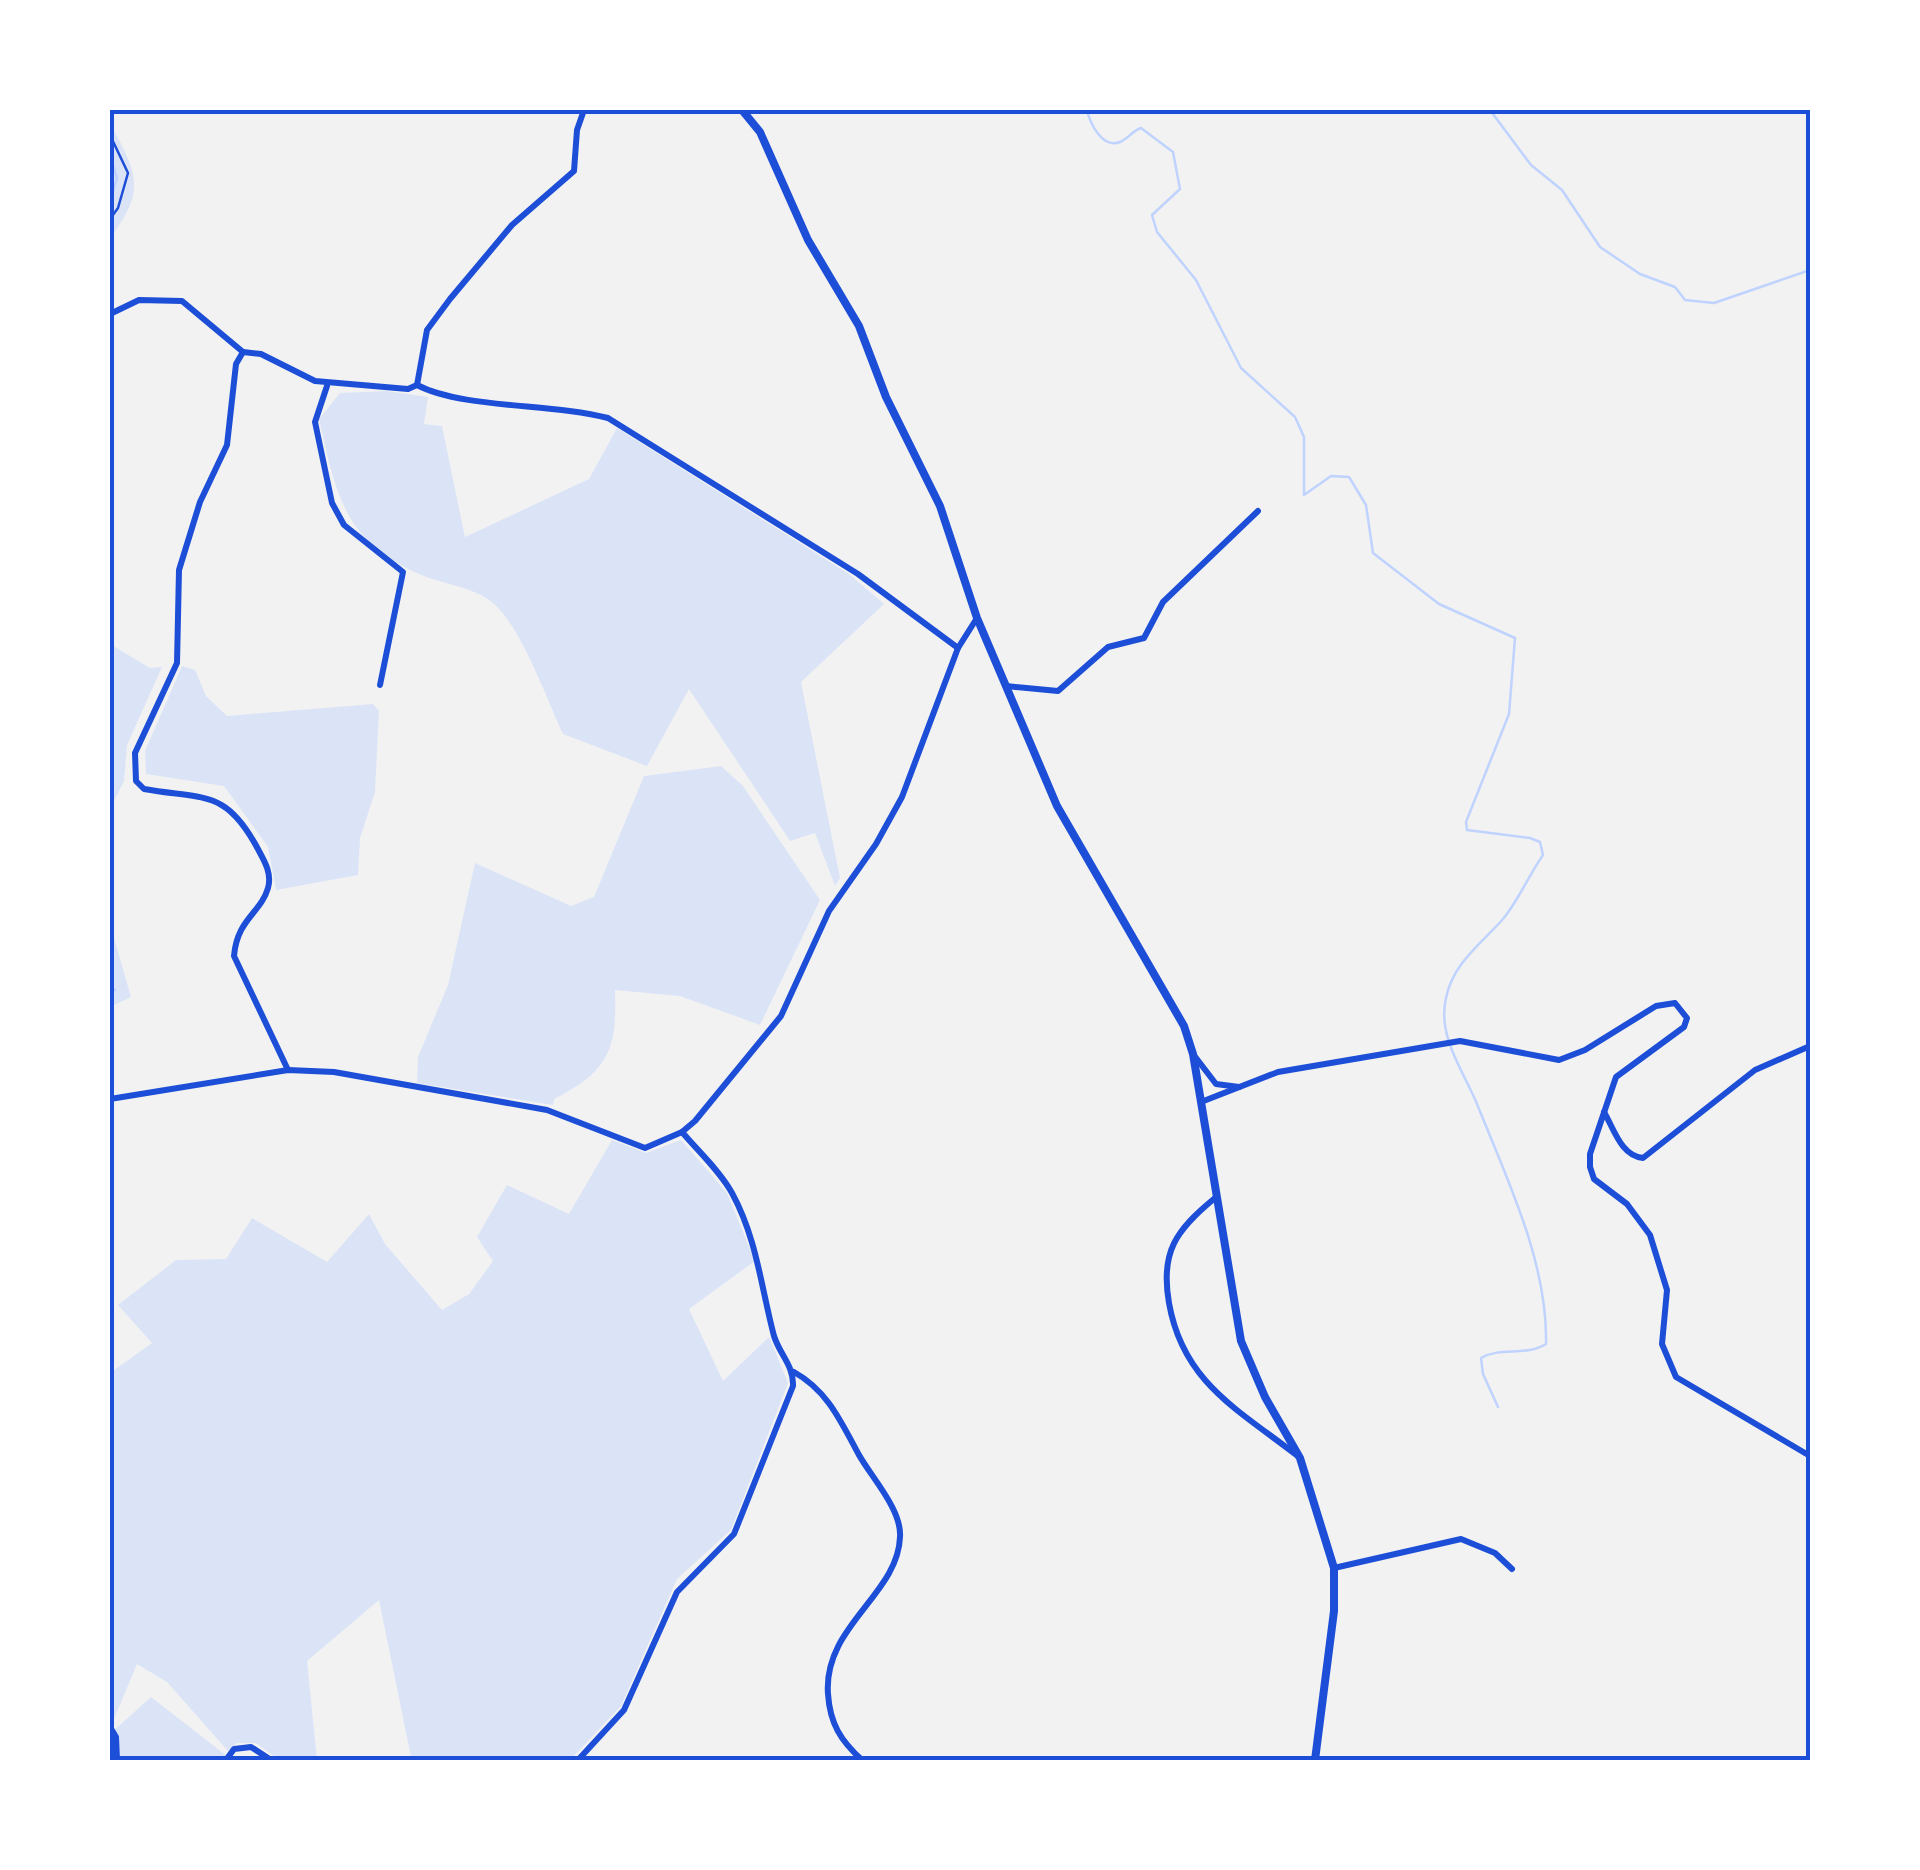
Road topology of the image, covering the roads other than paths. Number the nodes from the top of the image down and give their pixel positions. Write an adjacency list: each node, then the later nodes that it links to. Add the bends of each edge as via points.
1 (584, 110): 5 (street, via 574,172 512,225 450,299 428,330)
2 (742, 110): 8 (street, via 760,132 808,240 859,326 940,506)
3 (110, 314): 4 (street, via 139,300 182,301)
4 (243, 352): 6 (street); 14 (street, via 228,445 200,502 180,570 177,663 134,768 144,788 218,799 234,811 268,869 268,890 242,924 234,956)
5 (416, 385): 6 (street); 9 (street, via 608,418 858,574)
6 (327, 386): 10 (street, via 315,422 332,504 352,532 403,572)
7 (1258, 511): 11 (street, via 1164,602 1144,638 1108,647 1058,691)
8 (977, 618): 9 (street); 11 (street)
9 (958, 648): 21 (street, via 902,797 829,911 781,1016)
10 (380, 685)
11 (1006, 686): 13 (street, via 1057,806 1184,1026)
12 (1810, 1046): 20 (street, via 1755,1070 1643,1158 1624,1149)
13 (1193, 1054): 15 (street); 17 (street)
14 (288, 1070): 18 (street); 21 (street, via 334,1072 547,1110 645,1148)
15 (1216, 1084): 16 (street); 17 (street)
16 (1246, 1087): 19 (street); 20 (street, via 1278,1072 1460,1041 1559,1060 1656,1006 1683,1008 1684,1028 1616,1078)
17 (1199, 1092): 19 (street)
18 (110, 1100)
19 (1201, 1102): 22 (street)
20 (1604, 1112): 24 (street, via 1590,1168 1650,1235 1666,1290 1662,1344 1676,1377)
21 (682, 1132): 23 (street, via 731,1190 758,1254 775,1339)
22 (1215, 1198): 25 (street, via 1248,1362); 25 (street, via 1177,1236 1164,1265 1173,1327 1184,1357 1209,1386)
23 (794, 1372): 32 (street, via 734,1534 677,1592 624,1710); 33 (street, via 826,1396 900,1524 894,1558 841,1638 826,1676 834,1726)
24 (1810, 1456)
25 (1300, 1458): 26 (street)
26 (1334, 1568): 27 (street, via 1462,1539 1494,1552); 34 (street)
27 (1512, 1569)
28 (110, 1726): 29 (street)
29 (117, 1760)
30 (226, 1760): 31 (street, via 234,1749 251,1747)
31 (270, 1760)
32 (578, 1760)
33 (862, 1760)
34 (1315, 1760)

